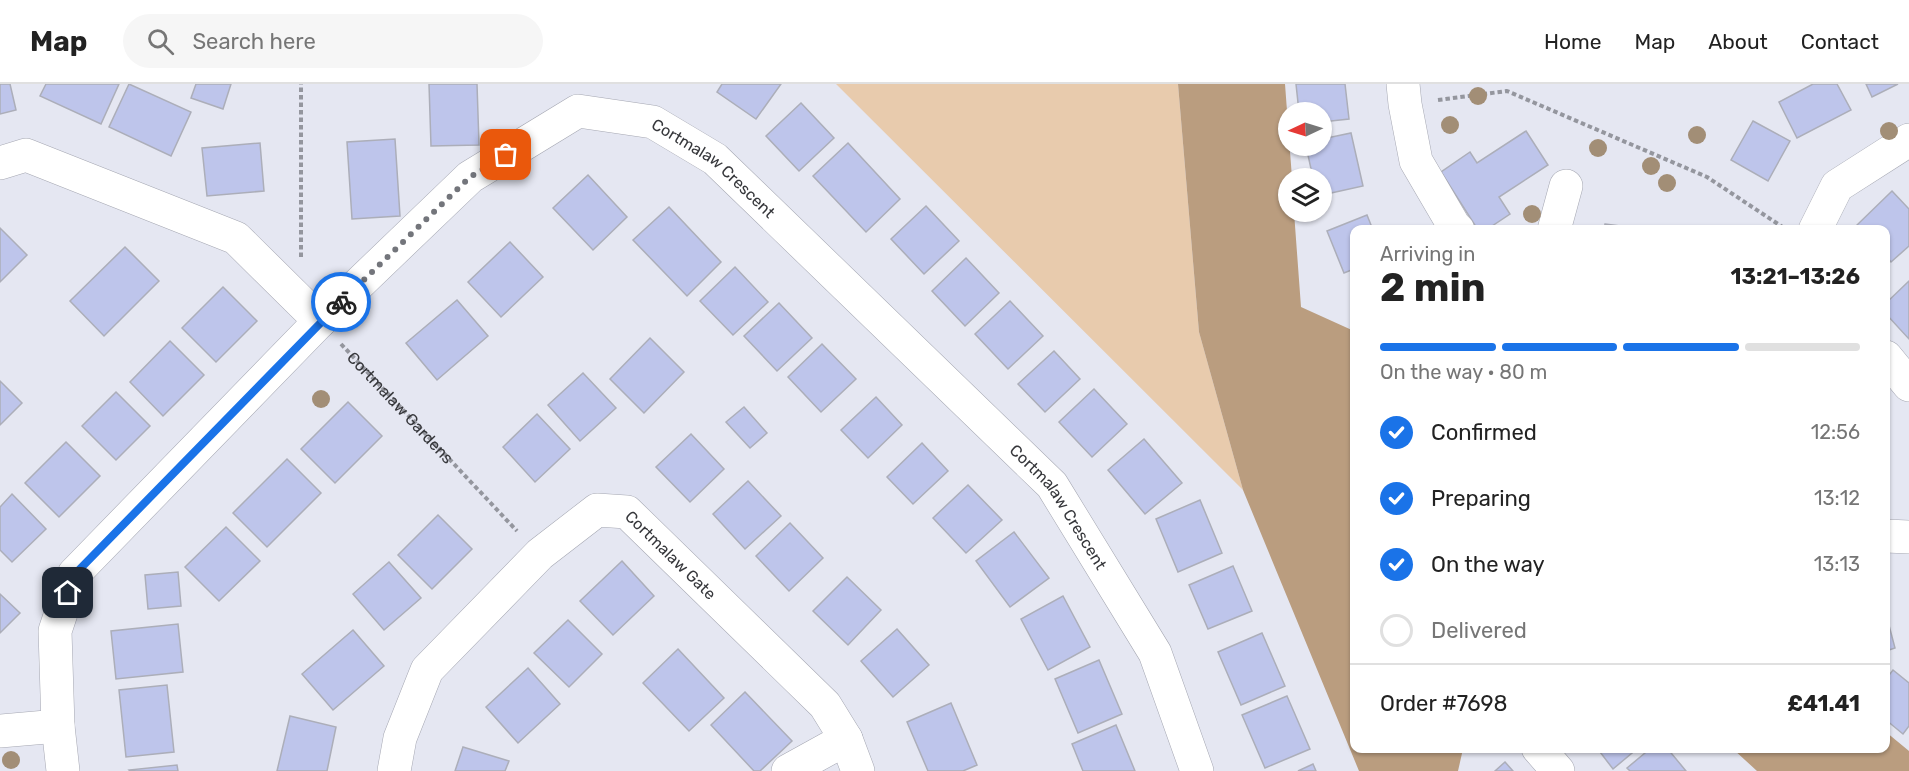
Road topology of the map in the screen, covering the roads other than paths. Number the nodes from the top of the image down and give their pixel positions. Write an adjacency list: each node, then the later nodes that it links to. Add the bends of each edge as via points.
1 (1404, 94): 5 (street, via 1416,161)
2 (1909, 140): 7 (street, via 1837,186)
3 (0, 162): 8 (street, via 26,155 236,238)
4 (1566, 186): 6 (street)
5 (1453, 225)
6 (1555, 225)
7 (1818, 225)
8 (311, 312): 13 (street, Cortmalaw Crescent, via 75,574 55,631); 21 (street, Cortmalaw Crescent, via 470,177 578,111 653,122 715,159 1052,485 1155,653)
9 (1890, 362): 10 (street)
10 (1909, 385)
11 (1890, 536): 12 (street)
12 (1909, 537)
13 (58, 726): 14 (street); 17 (street, Cortmalaw Crescent)
14 (0, 731)
15 (846, 740): 18 (street, Cortmalaw Gate, via 825,705 627,512 597,510 540,554 427,670 400,738); 19 (street); 20 (street, Cortmalaw Gate)
16 (1542, 753): 22 (street)
17 (63, 771)
18 (394, 771)
19 (788, 771)
20 (858, 771)
21 (1197, 771)
22 (1558, 771)

